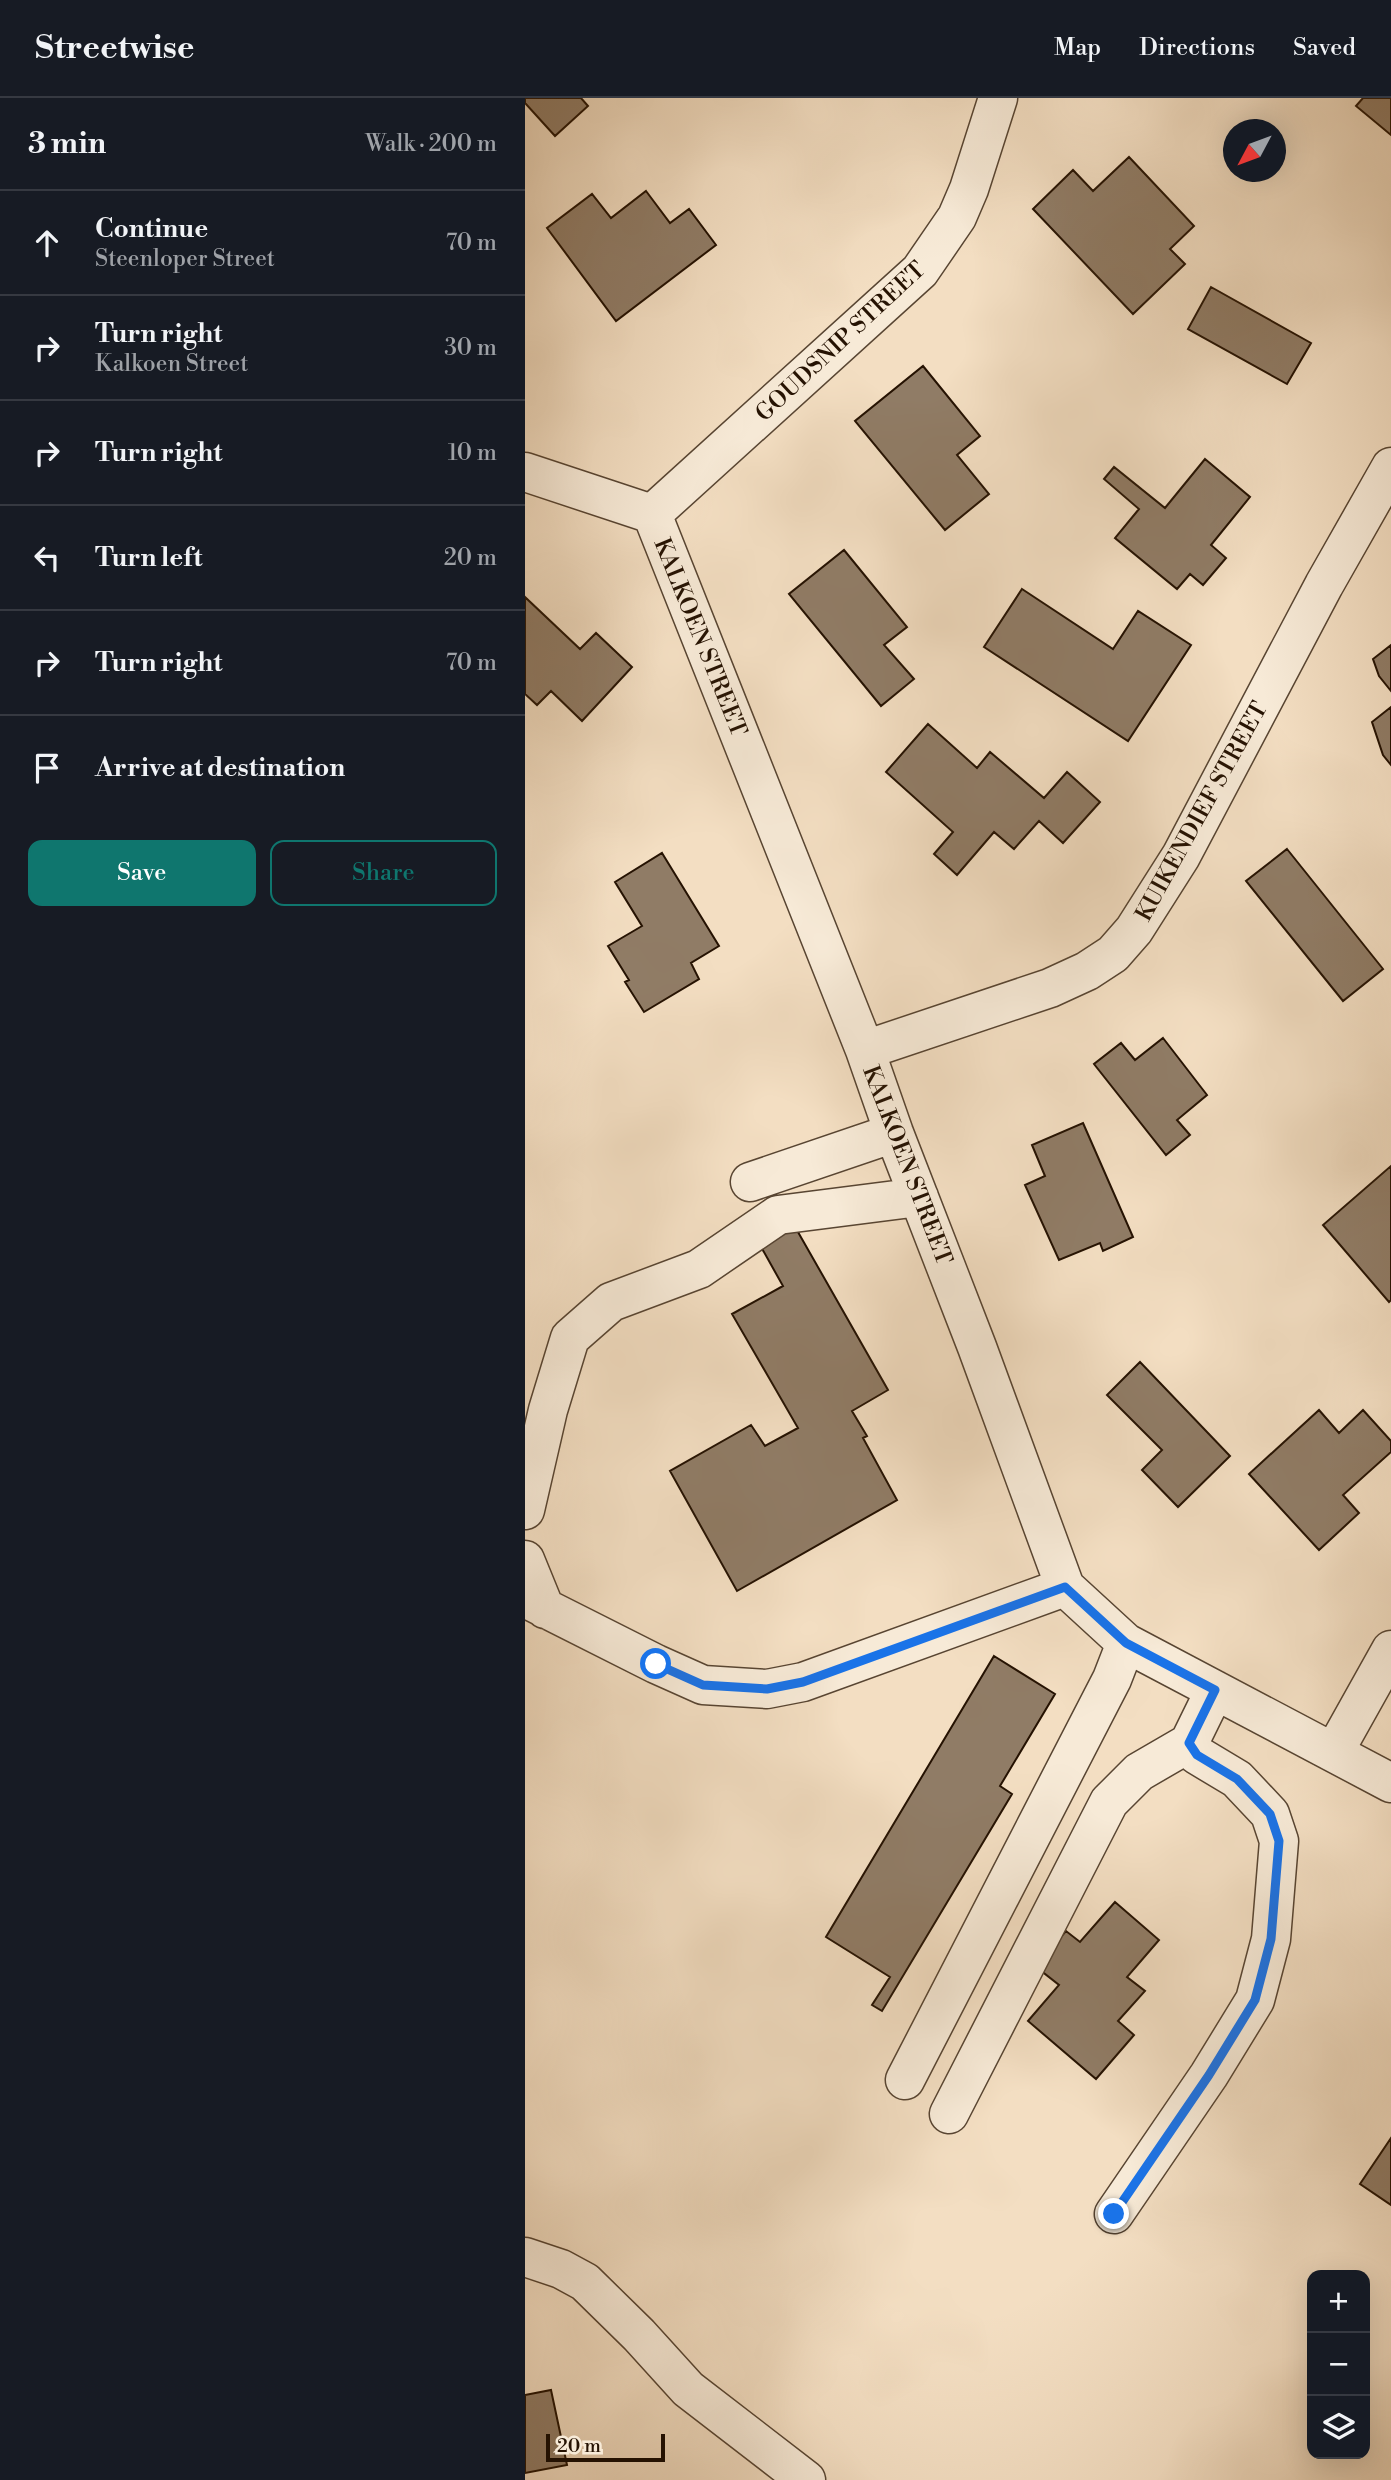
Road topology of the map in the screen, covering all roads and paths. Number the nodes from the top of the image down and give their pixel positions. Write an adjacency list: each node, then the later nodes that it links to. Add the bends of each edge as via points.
1 (998, 98): 4 (street, GOUDSNIP STREET, via 957,217 920,271)
2 (1391, 467): 5 (street, KUIKENDIEF STREET, via 1181,856 1134,930 1113,954 1051,988)
3 (525, 472): 4 (street, KALKOEN STREET)
4 (652, 514): 5 (street, KALKOEN STREET)
5 (865, 1050): 6 (street, KALKOEN STREET)
6 (894, 1133): 7 (street); 8 (street, KALKOEN STREET)
7 (750, 1182)
8 (919, 1197): 9 (street, via 778,1215 699,1269 611,1302 570,1338); 11 (street, KALKOEN STREET)
9 (525, 1510)
10 (525, 1560): 12 (street)
11 (1065, 1587): 12 (street, via 803,1682 767,1689 703,1685); 13 (street, KALKOEN STREET)
12 (535, 1604)
13 (1126, 1643): 15 (street, KALKOEN STREET); 19 (street, via 1112,1679)
14 (1391, 1650): 17 (street)
15 (1215, 1690): 16 (street); 17 (street, KALKOEN STREET)
16 (1189, 1743): 20 (street, via 1139,1772 1109,1802); 21 (street, via 1197,1755 1237,1779 1270,1814 1279,1841 1271,1939 1255,2000)
17 (1334, 1752): 18 (street, KALKOEN STREET)
18 (1391, 1783)
19 (905, 2080)
20 (949, 2114)
21 (1114, 2214)
22 (525, 2256): 23 (street, via 585,2282 688,2389)
23 (806, 2480)

